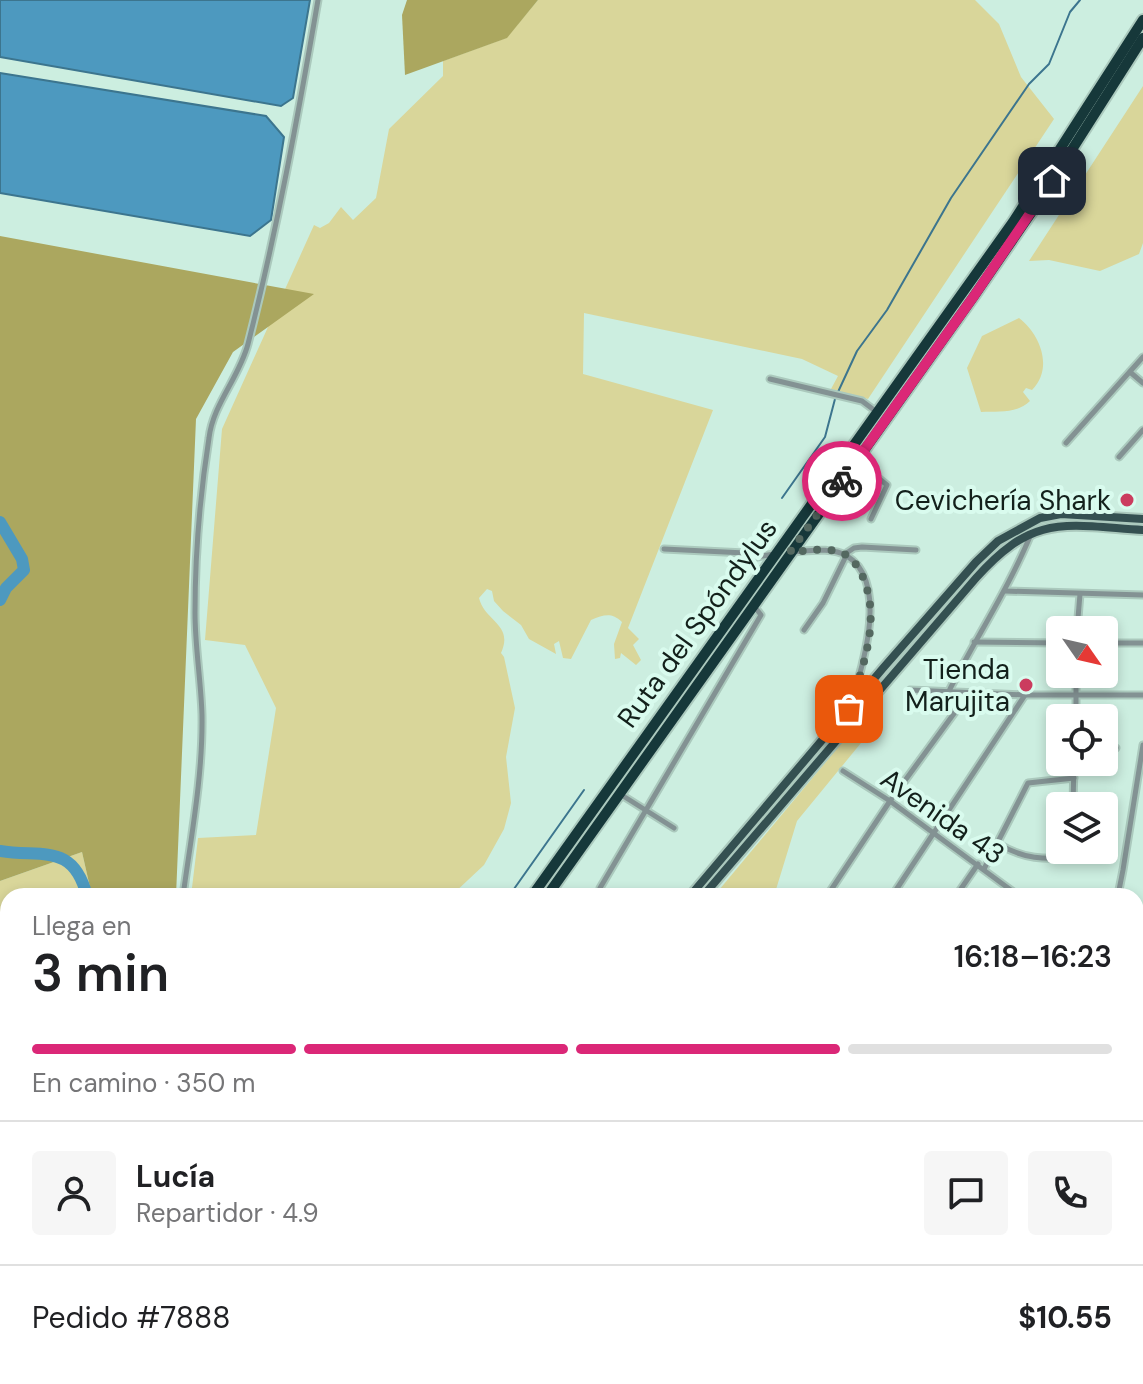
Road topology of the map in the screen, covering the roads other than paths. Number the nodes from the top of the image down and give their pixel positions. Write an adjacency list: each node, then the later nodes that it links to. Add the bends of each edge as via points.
1 (318, 0): 53 (street, via 273,247 246,352 209,436 195,614 200,752)
2 (1143, 20): 8 (highway, Ruta del Spóndylus, via 1013,222)
3 (1143, 38): 12 (highway, Ruta del Spóndylus, via 1038,203)
4 (1143, 357): 5 (street)
5 (1130, 372): 7 (street); 10 (street)
6 (770, 379): 8 (street, via 862,401)
7 (1143, 383)
8 (878, 413): 20 (highway, Ruta del Spóndylus)
9 (1143, 430): 11 (street)
10 (1066, 443)
11 (1119, 457)
12 (856, 460): 13 (street, via 887,485); 19 (highway, Ruta del Spóndylus)
13 (871, 519)
14 (1143, 519): 40 (main road, via 1072,513 1040,518 1013,531 976,562)
15 (1143, 530): 16 (main road, via 1052,526)
16 (1032, 532): 22 (street); 58 (main road, via 989,563)
17 (664, 549): 20 (street)
18 (916, 550): 21 (street, via 862,547)
19 (790, 552): 21 (street); 25 (highway, Ruta del Spóndylus)
20 (776, 555): 54 (highway, Ruta del Spóndylus)
21 (846, 555): 27 (street); 40 (street, via 862,576 871,613 869,641)
22 (1005, 591): 23 (street); 28 (street)
23 (1080, 594): 24 (street); 26 (street)
24 (1143, 595)
25 (753, 606): 45 (highway, Ruta del Spóndylus); 47 (street, via 761,615)
26 (1078, 616)
27 (804, 630)
28 (973, 642): 29 (street); 34 (street)
29 (1046, 643)
30 (1118, 643): 31 (street)
31 (1143, 643)
32 (1076, 688): 36 (street)
33 (910, 690): 34 (street)
34 (948, 693): 35 (street)
35 (969, 693): 37 (street); 46 (street)
36 (1076, 694): 37 (street); 38 (street); 39 (street)
37 (1025, 695): 49 (street)
38 (1143, 695)
39 (1076, 704)
40 (849, 709): 57 (main road)
41 (1143, 745): 63 (street)
42 (843, 771): 46 (street, Avenida 43)
43 (1074, 778): 44 (street); 50 (street, via 1028,783)
44 (1074, 792)
45 (619, 794): 47 (street); 55 (highway, Ruta del Spóndylus)
46 (890, 801): 49 (street, Avenida 43); 59 (street)
47 (646, 811): 48 (street); 56 (street)
48 (674, 828)
49 (933, 833): 52 (street, Avenida 43); 60 (street)
50 (999, 844): 51 (street, via 1023,857); 52 (street)
51 (1046, 855)
52 (981, 867): 61 (street); 62 (street, Avenida 43)
53 (184, 888)
54 (538, 888)
55 (553, 888)
56 (600, 888)
57 (697, 888)
58 (710, 888)
59 (832, 888)
60 (897, 888)
61 (963, 888)
62 (1009, 888)
63 (1119, 888)

